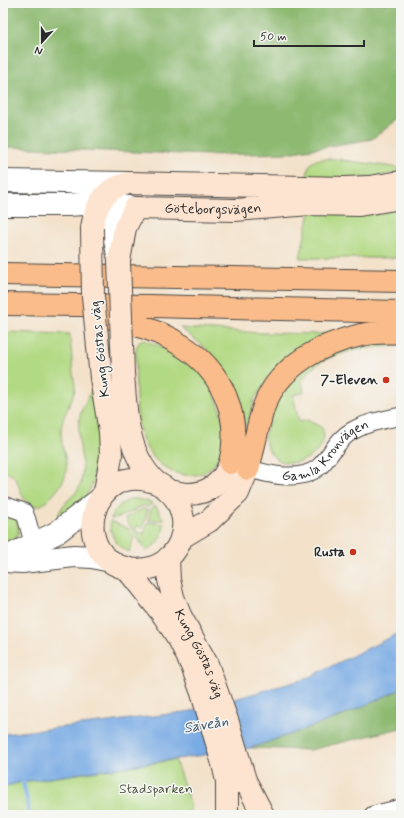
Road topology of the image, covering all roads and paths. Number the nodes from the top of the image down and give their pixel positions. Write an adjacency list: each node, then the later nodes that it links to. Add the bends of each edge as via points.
1 (3, 181): 2 (street)
2 (83, 182): 4 (street); 6 (street)
3 (401, 182): 4 (main road, Göteborgsvägen, via 345,188)
4 (129, 183): 6 (main road, Kung Göstas väg, via 110,191)
5 (401, 198): 9 (main road, Göteborgsvägen, via 358,205 310,204 235,210)
6 (100, 203): 8 (street, Göteborgsvägen); 9 (street, Göteborgsvägen); 10 (main road, Kung Göstas väg, via 94,214); 11 (street)
7 (3, 205): 8 (street)
8 (25, 206): 10 (street, via 80,217)
9 (135, 208): 11 (main road, Kung Göstas väg)
10 (92, 228): 21 (main road, Kung Göstas väg, bridge, via 93,296 111,450)
11 (119, 228): 20 (main road, Kung Göstas väg, bridge, via 123,373 127,417 138,458)
12 (3, 274): 13 (highway)
13 (401, 281)
14 (3, 304): 15 (highway)
15 (31, 305): 16 (highway); 19 (highway, via 67,308 112,318 142,327 180,344 204,363 224,391 230,408 235,437 234,450)
16 (401, 312)
17 (401, 332): 19 (highway, via 363,334 331,343 308,355 288,370 277,383 265,405)
18 (401, 416): 19 (street, Gamla Kronvägen, via 371,422 350,432 318,467 306,473 295,476 282,475)
19 (239, 466): 20 (main road, via 202,492 188,494); 23 (main road, via 244,481 238,493 208,520)
20 (163, 487): 21 (main road, via 145,479 133,479 121,482); 23 (main road, via 177,501 182,512)
21 (103, 495): 24 (street); 27 (main road, via 92,519 93,535 100,550)
22 (3, 506): 24 (street, via 24,512)
23 (182, 537): 25 (main road)
24 (36, 552): 26 (street, via 22,562); 27 (street, via 92,557)
25 (168, 558): 27 (main road, via 159,565 137,570); 28 (main road, Kung Göstas väg, via 173,597 207,664)
26 (4, 561)
27 (118, 565): 28 (main road, Kung Göstas väg, via 164,616)
28 (209, 691): 29 (main road, Kung Göstas väg, via 228,723)
29 (231, 762): 31 (main road, Kung Göstas väg, via 227,781); 34 (main road, Kung Göstas väg, via 245,780)
30 (401, 808): 35 (street)
31 (227, 815)
32 (246, 815): 33 (main road)
33 (254, 815)
34 (263, 815)
35 (373, 815)

